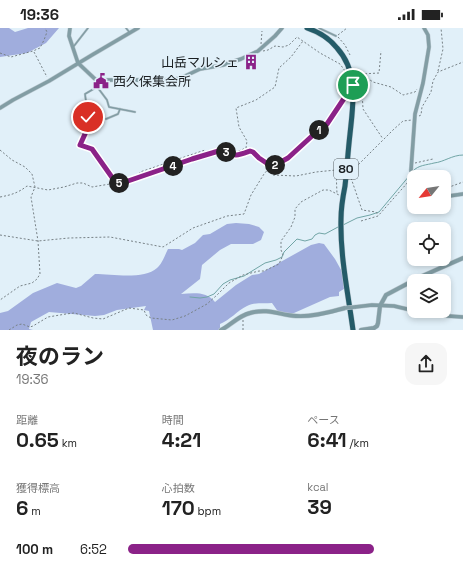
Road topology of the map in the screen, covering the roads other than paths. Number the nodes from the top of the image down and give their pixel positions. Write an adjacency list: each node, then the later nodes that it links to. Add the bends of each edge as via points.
1 (70, 28): 11 (street, via 69,36)
2 (88, 28): 11 (lane)
3 (126, 28): 9 (lane)
4 (138, 28): 9 (street)
5 (282, 28): 13 (street, via 259,50 241,59 200,69 181,78)
6 (307, 28): 28 (main road, 80, via 320,33 333,43 353,71 352,117 341,218 341,244)
7 (319, 28): 10 (lane)
8 (424, 28): 20 (street, via 428,35 429,47 415,118)
9 (130, 33): 12 (street)
10 (336, 36)
11 (73, 48): 12 (street)
12 (78, 63): 13 (street); 15 (street)
13 (96, 80): 14 (lane)
14 (97, 86): 16 (lane, via 109,107); 19 (lane, via 85,94 88,117)
15 (0, 108)
16 (120, 109): 17 (lane); 18 (lane, via 118,114)
17 (135, 112)
18 (106, 118)
19 (85, 134)
20 (410, 170)
21 (463, 194): 22 (street)
22 (451, 196)
23 (463, 258): 24 (street, via 386,295)
24 (380, 306): 25 (street, bridge); 26 (street, via 394,306 432,315); 29 (street, via 376,326)
25 (345, 308): 27 (street, via 303,316 272,311 252,312)
26 (463, 317)
27 (221, 330)
28 (353, 330)
29 (361, 330)

